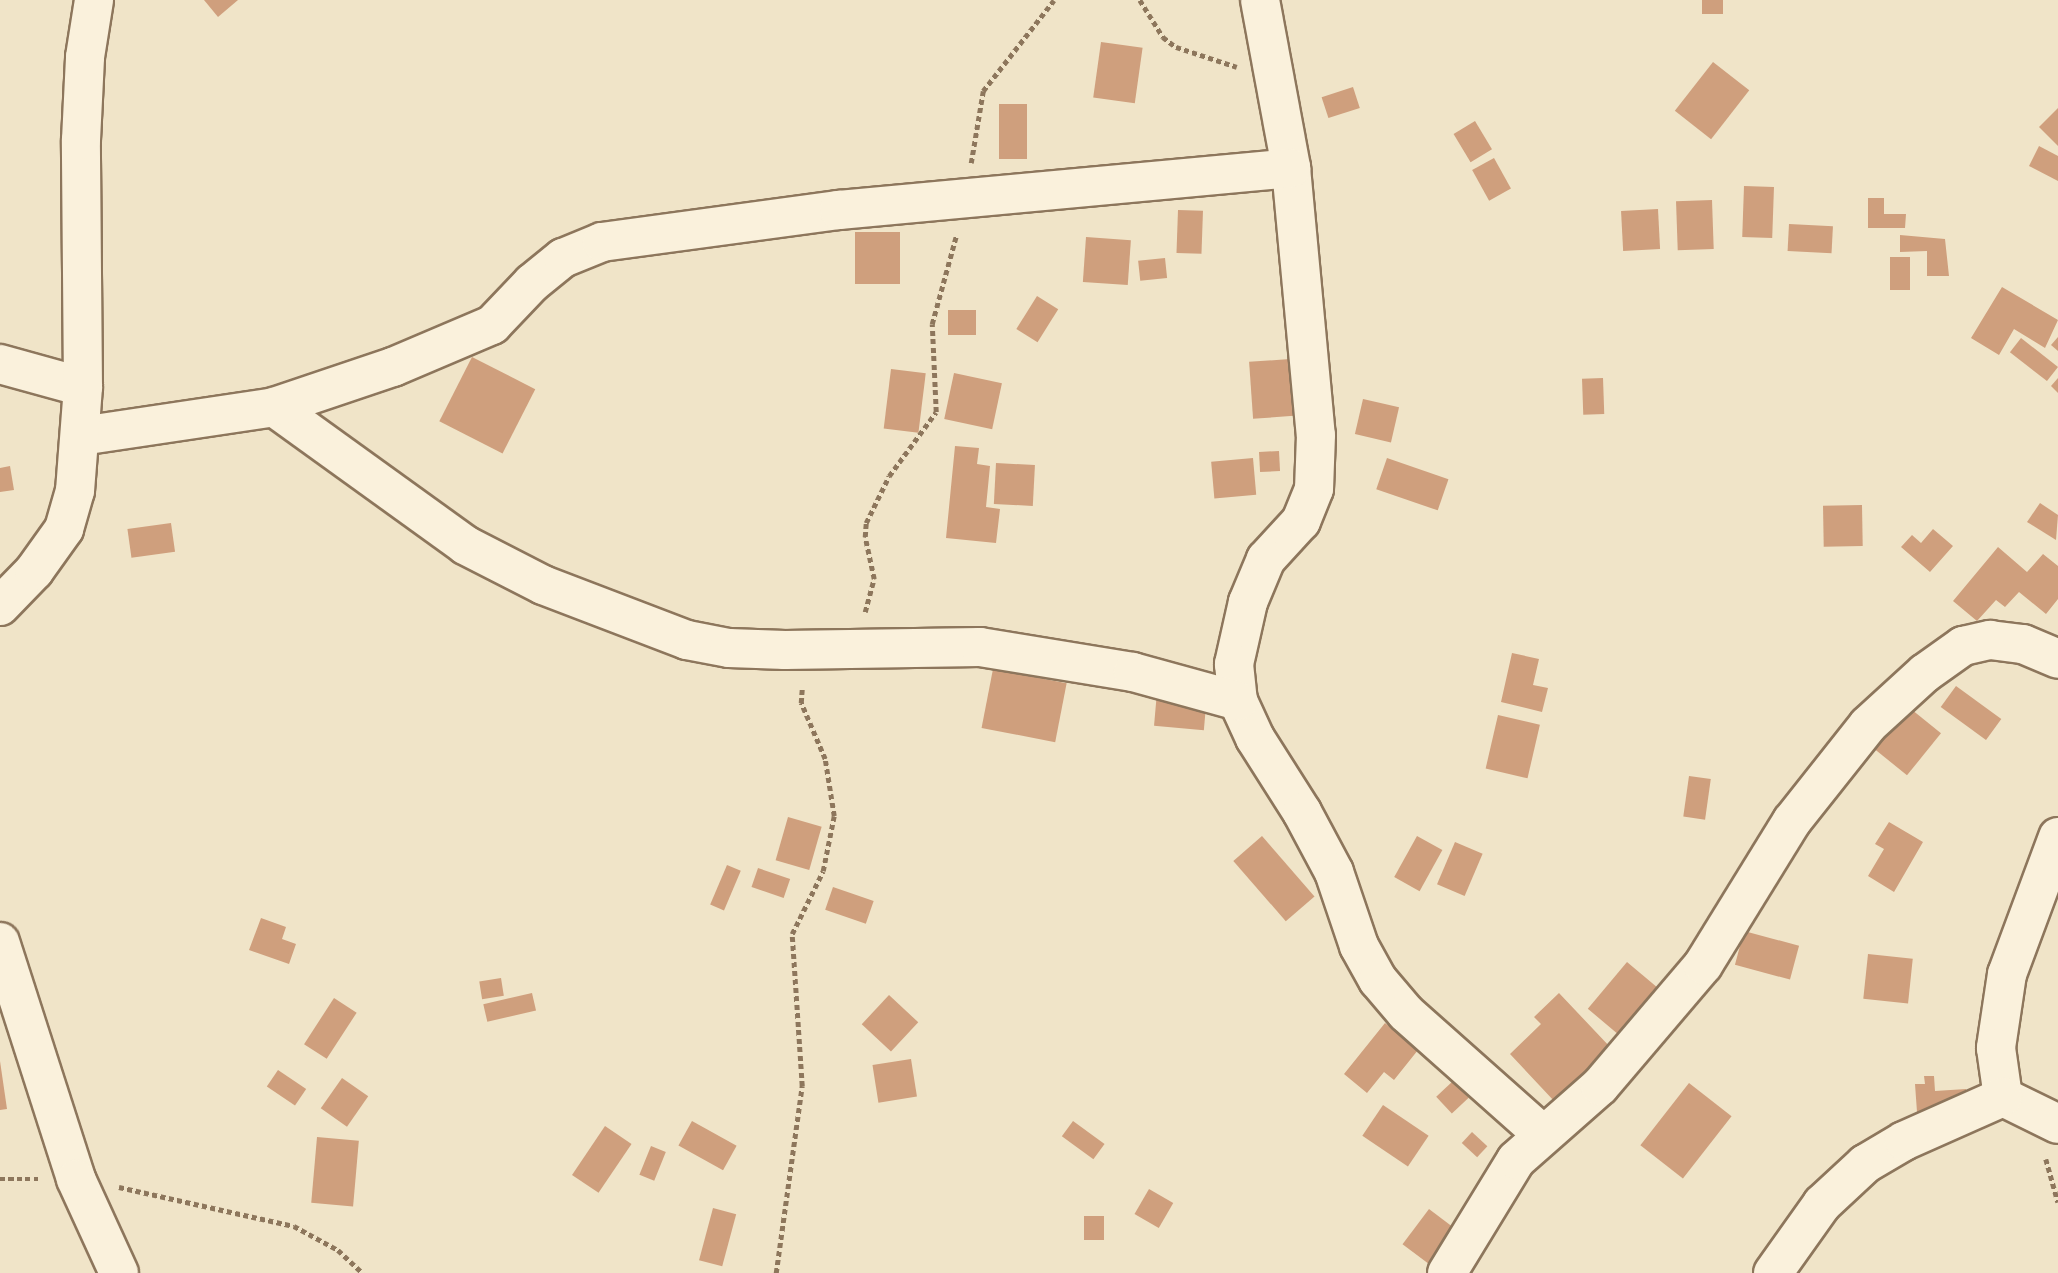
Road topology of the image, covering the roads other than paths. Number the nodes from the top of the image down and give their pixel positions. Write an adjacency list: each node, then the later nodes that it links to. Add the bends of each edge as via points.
1 (94, 0): 5 (street, via 85,57 81,141)
2 (1260, 0): 3 (street)
3 (1291, 168): 6 (street, via 707,225 602,242 563,258 492,326 393,367); 10 (street, via 1311,351 1314,489 1301,521 1266,559 1248,602 1234,664)
4 (0, 365): 5 (street)
5 (83, 387): 7 (street)
6 (274, 407): 7 (street); 10 (street, via 465,545 543,585 687,640 730,648 980,647 1133,672)
7 (81, 436): 8 (street, via 75,491 64,529 34,571)
8 (0, 606)
9 (2058, 659): 15 (street, via 2024,644 1990,640 1963,646 1925,673 1868,725 1793,821 1703,965 1646,1037 1600,1086)
10 (1238, 701): 15 (street, via 1334,872 1359,946 1378,980 1406,1013)
11 (2058, 837): 13 (street, via 2007,974 1996,1048)
12 (0, 942): 16 (street, via 76,1179)
13 (2003, 1097): 14 (street); 18 (street, via 1904,1141 1865,1164 1822,1204)
14 (2058, 1124)
15 (1541, 1133): 17 (street, via 1497,1186)
16 (119, 1273)
17 (1447, 1273)
18 (1773, 1273)

